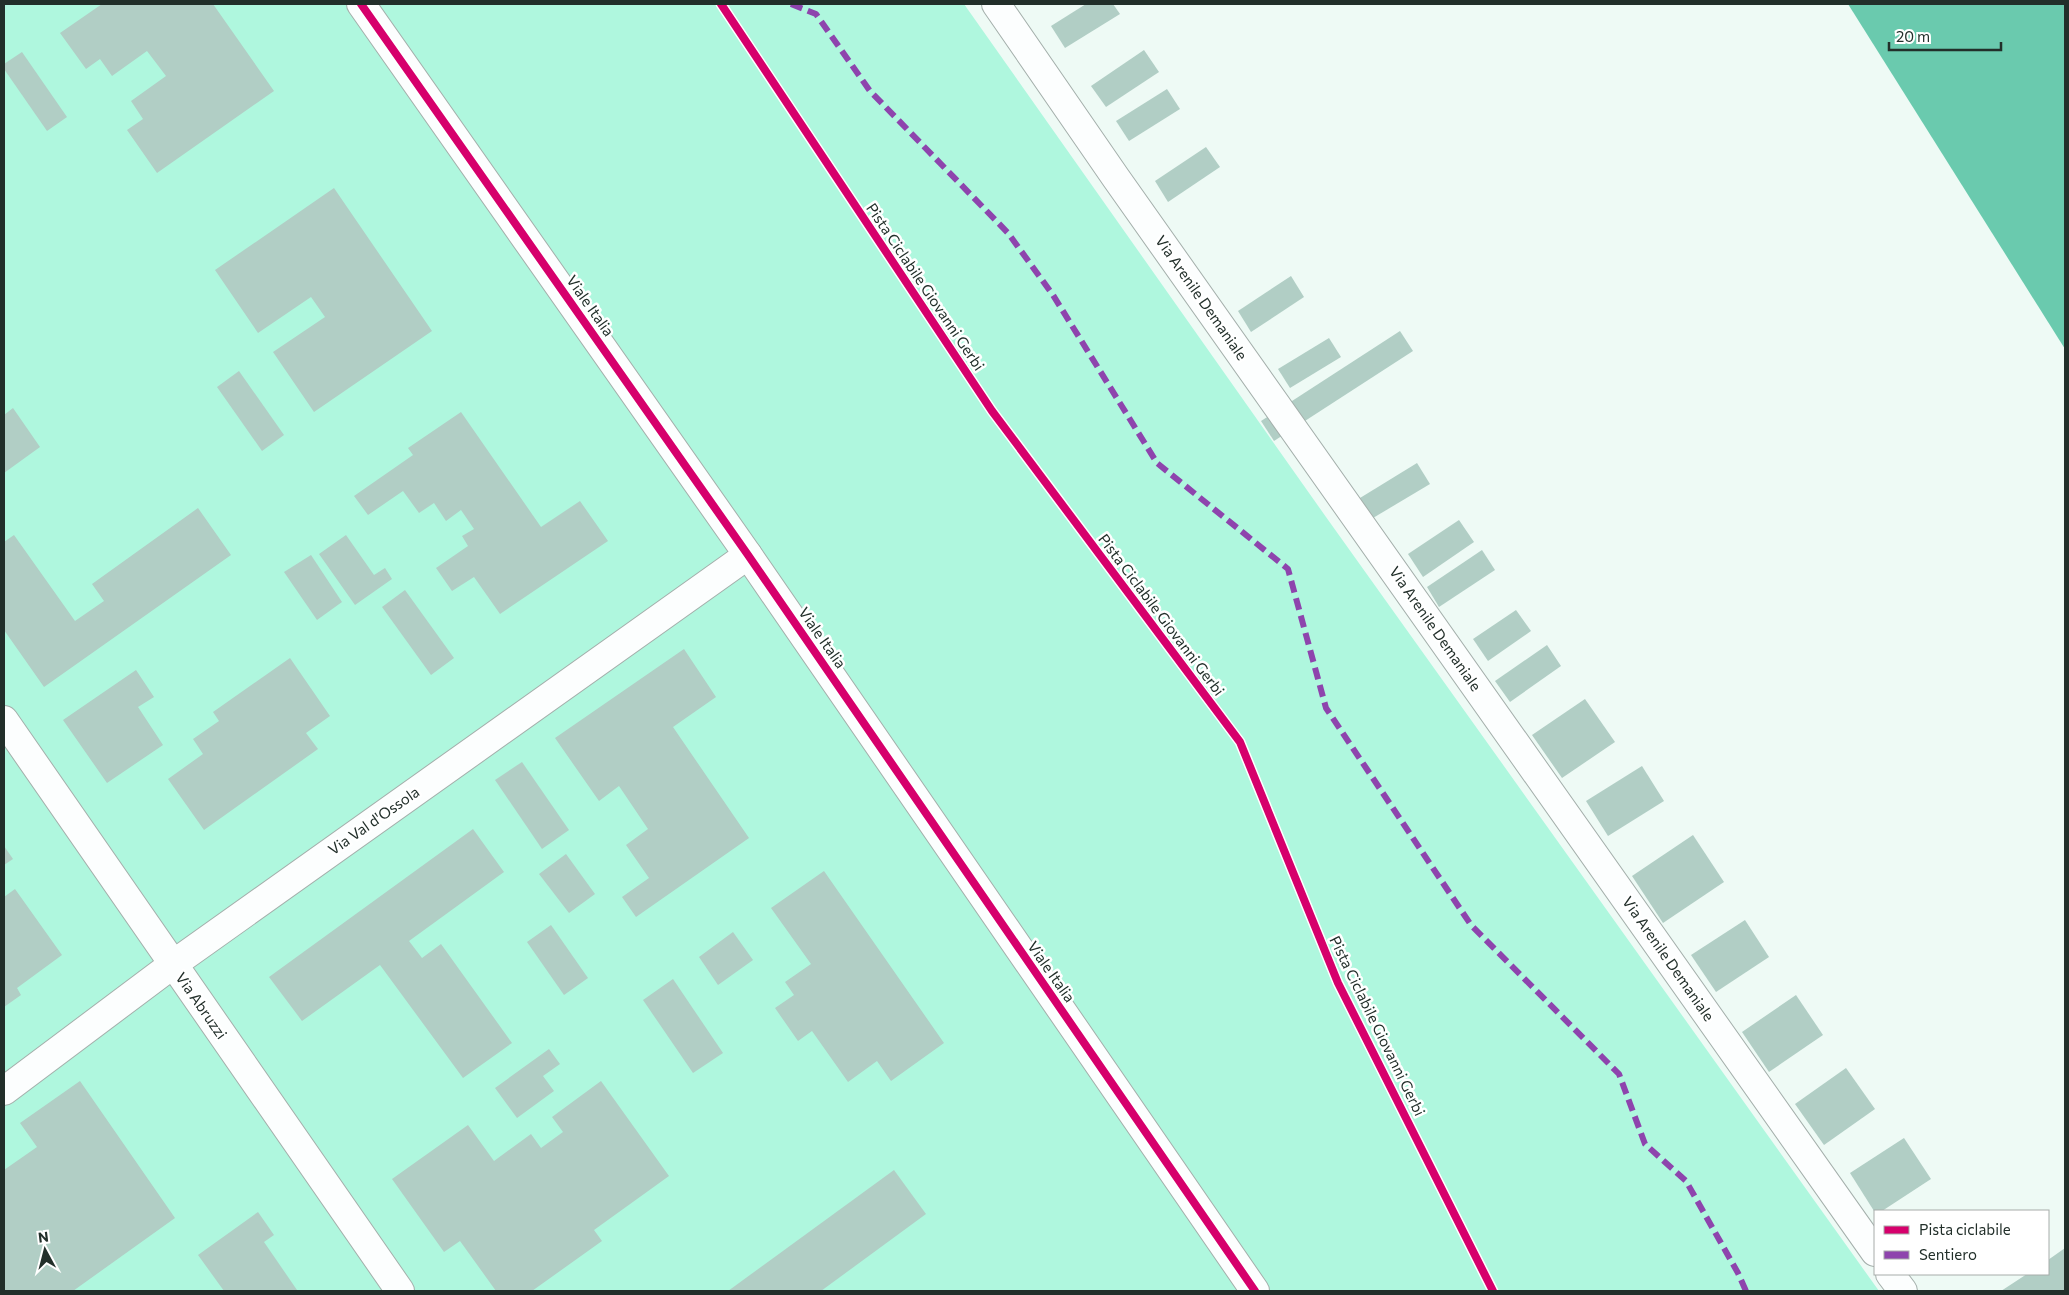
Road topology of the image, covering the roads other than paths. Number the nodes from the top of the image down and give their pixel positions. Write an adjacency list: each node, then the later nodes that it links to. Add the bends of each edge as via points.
1 (362, 4): 3 (street, Viale Italia)
2 (996, 4): 7 (street, Via Arenile Demaniale)
3 (748, 555): 5 (street, Via Val d'Ossola); 10 (street, Viale Italia)
4 (4, 720): 5 (street, Via Abruzzi)
5 (172, 965): 6 (street, Via Val d'Ossola); 9 (street, Via Abruzzi)
6 (4, 1091)
7 (1874, 1251)
8 (1891, 1275): 11 (street)
9 (400, 1291)
10 (1255, 1291)
11 (1903, 1291)

